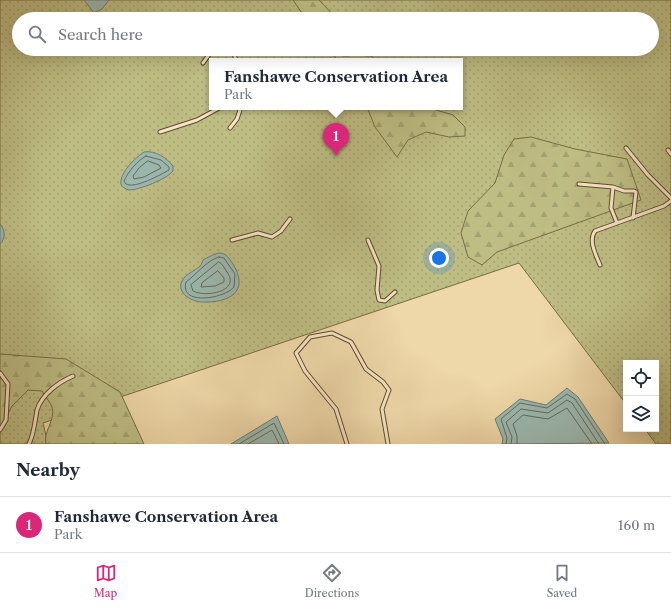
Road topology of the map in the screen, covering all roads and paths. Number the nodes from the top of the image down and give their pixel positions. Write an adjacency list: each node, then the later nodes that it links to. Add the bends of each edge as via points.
1 (208, 56): 2 (lane)
2 (203, 64)
3 (215, 110): 6 (lane, via 197,120)
4 (240, 110): 5 (lane)
5 (230, 128)
6 (160, 132)
7 (626, 148): 12 (lane)
8 (668, 150): 9 (lane)
9 (671, 154)
10 (579, 184): 11 (lane)
11 (613, 187): 14 (lane, via 636,192); 15 (lane, via 610,208)
12 (671, 199): 14 (lane, via 664,206)
13 (290, 218): 16 (lane, via 281,231 272,237 258,233)
14 (632, 218): 15 (lane)
15 (617, 223): 18 (lane, via 598,229 592,237 593,248)
16 (232, 240)
17 (368, 240): 19 (lane, via 378,266 379,300 385,301)
18 (600, 265)
19 (395, 292)
20 (0, 373): 22 (lane, via 8,384 6,420)
21 (73, 376): 23 (lane, via 56,384 38,408)
22 (0, 430)
23 (30, 443)
24 (347, 444): 25 (lane, via 336,409 305,371 296,353 310,337 332,333 351,342 366,369 390,390 382,409)
25 (388, 444)

